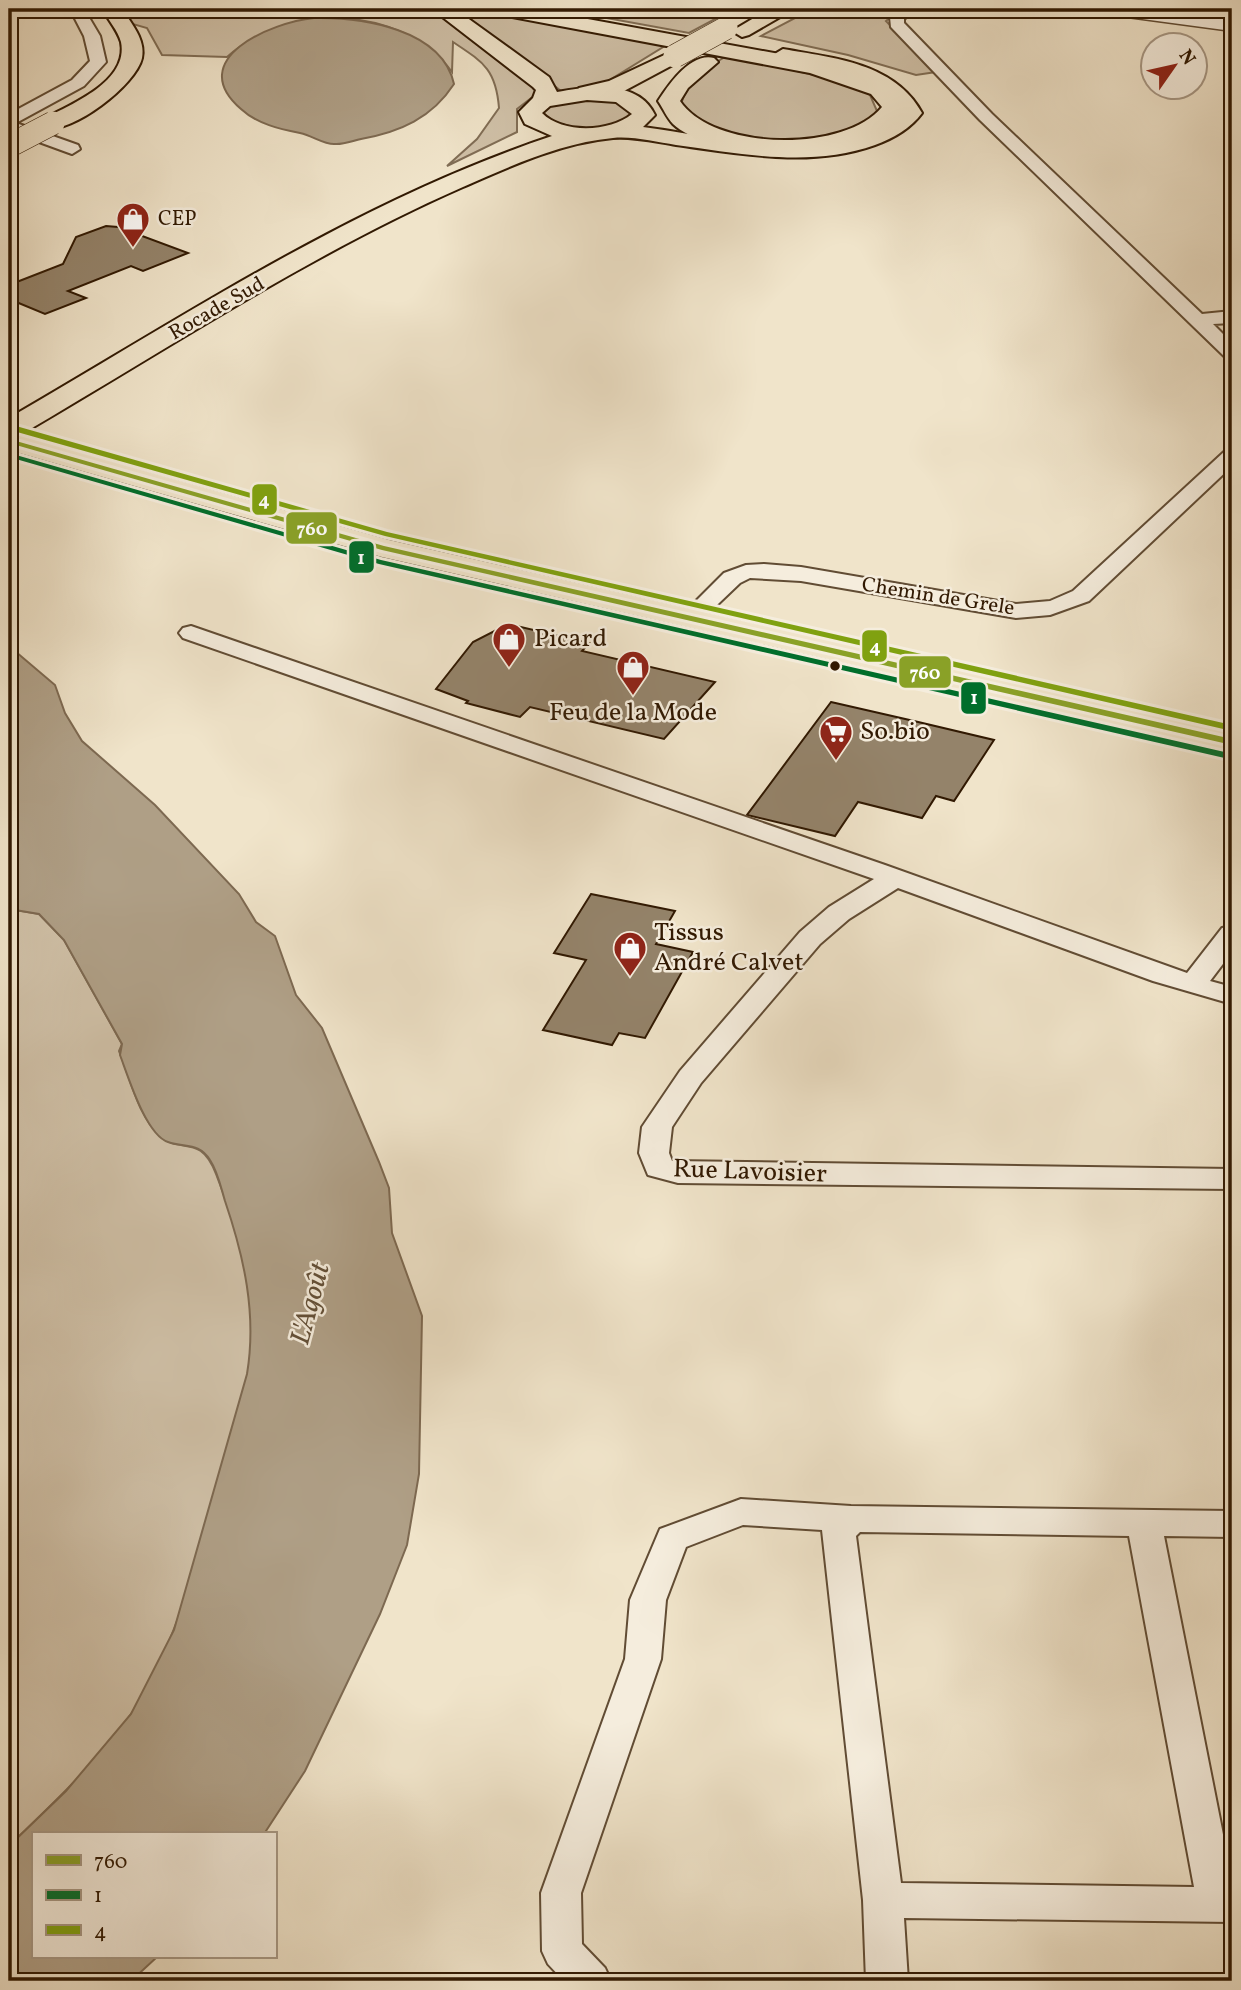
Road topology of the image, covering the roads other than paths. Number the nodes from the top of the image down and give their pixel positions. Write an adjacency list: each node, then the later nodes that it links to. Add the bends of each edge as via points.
1 (77, 9): 16 (street, via 92,36 98,62 78,83)
2 (112, 9): 18 (main road, bridge, via 131,43 130,61 121,79)
3 (442, 9): 15 (main road, via 541,82 547,90)
4 (501, 9): 12 (main road, via 815,67 879,89 893,108 882,125 867,133 821,143 764,145 711,135 678,120 669,101)
5 (526, 9): 17 (main road, via 849,69 886,83 900,93 911,113 875,138 806,151)
6 (762, 9): 11 (main road)
7 (786, 9): 11 (main road)
8 (910, 9): 22 (street, via 897,17 896,24)
9 (1105, 9): 10 (street)
10 (1232, 25)
11 (741, 31): 12 (main road); 12 (main road, bridge)
12 (691, 59): 13 (main road); 14 (main road, via 649,84)
13 (587, 93): 14 (main road); 15 (main road)
14 (635, 103): 17 (main road, via 644,115 627,127)
15 (538, 110): 17 (main road, via 548,127); 20 (main road, Rocade Sud, via 523,135)
16 (9, 123): 19 (street)
17 (599, 132): 20 (main road, Rocade Sud, via 556,140)
18 (9, 146)
19 (72, 149)
20 (428, 193): 24 (main road, Rocade Sud, via 252,288 71,395)
21 (1232, 317): 22 (street)
22 (1197, 320): 23 (street)
23 (1232, 353)
24 (12, 438): 26 (main road, via 382,548)
25 (1232, 455): 26 (street, Chemin de Grele, via 1081,596 1051,608 1016,611 801,574 755,571 721,585)
26 (689, 619): 28 (main road)
27 (191, 633): 29 (street)
28 (1232, 742)
29 (895, 878): 32 (street, via 1163,975); 34 (street, Rue Lavoisier, via 839,913 810,938 690,1077 657,1127 654,1142 659,1168 678,1173)
30 (1232, 933): 31 (street)
31 (1223, 965): 32 (street)
32 (1195, 982): 33 (street)
33 (1232, 996)
34 (1232, 1179)
35 (852, 1519): 36 (street); 38 (street, via 838,1533); 40 (street, via 741,1512 672,1538 648,1600 643,1659 561,1893 562,1951)
36 (1144, 1523): 37 (street); 39 (street)
37 (1232, 1524)
38 (883, 1900): 39 (street); 41 (street)
39 (1225, 1905)
40 (590, 1981)
41 (887, 1981)

